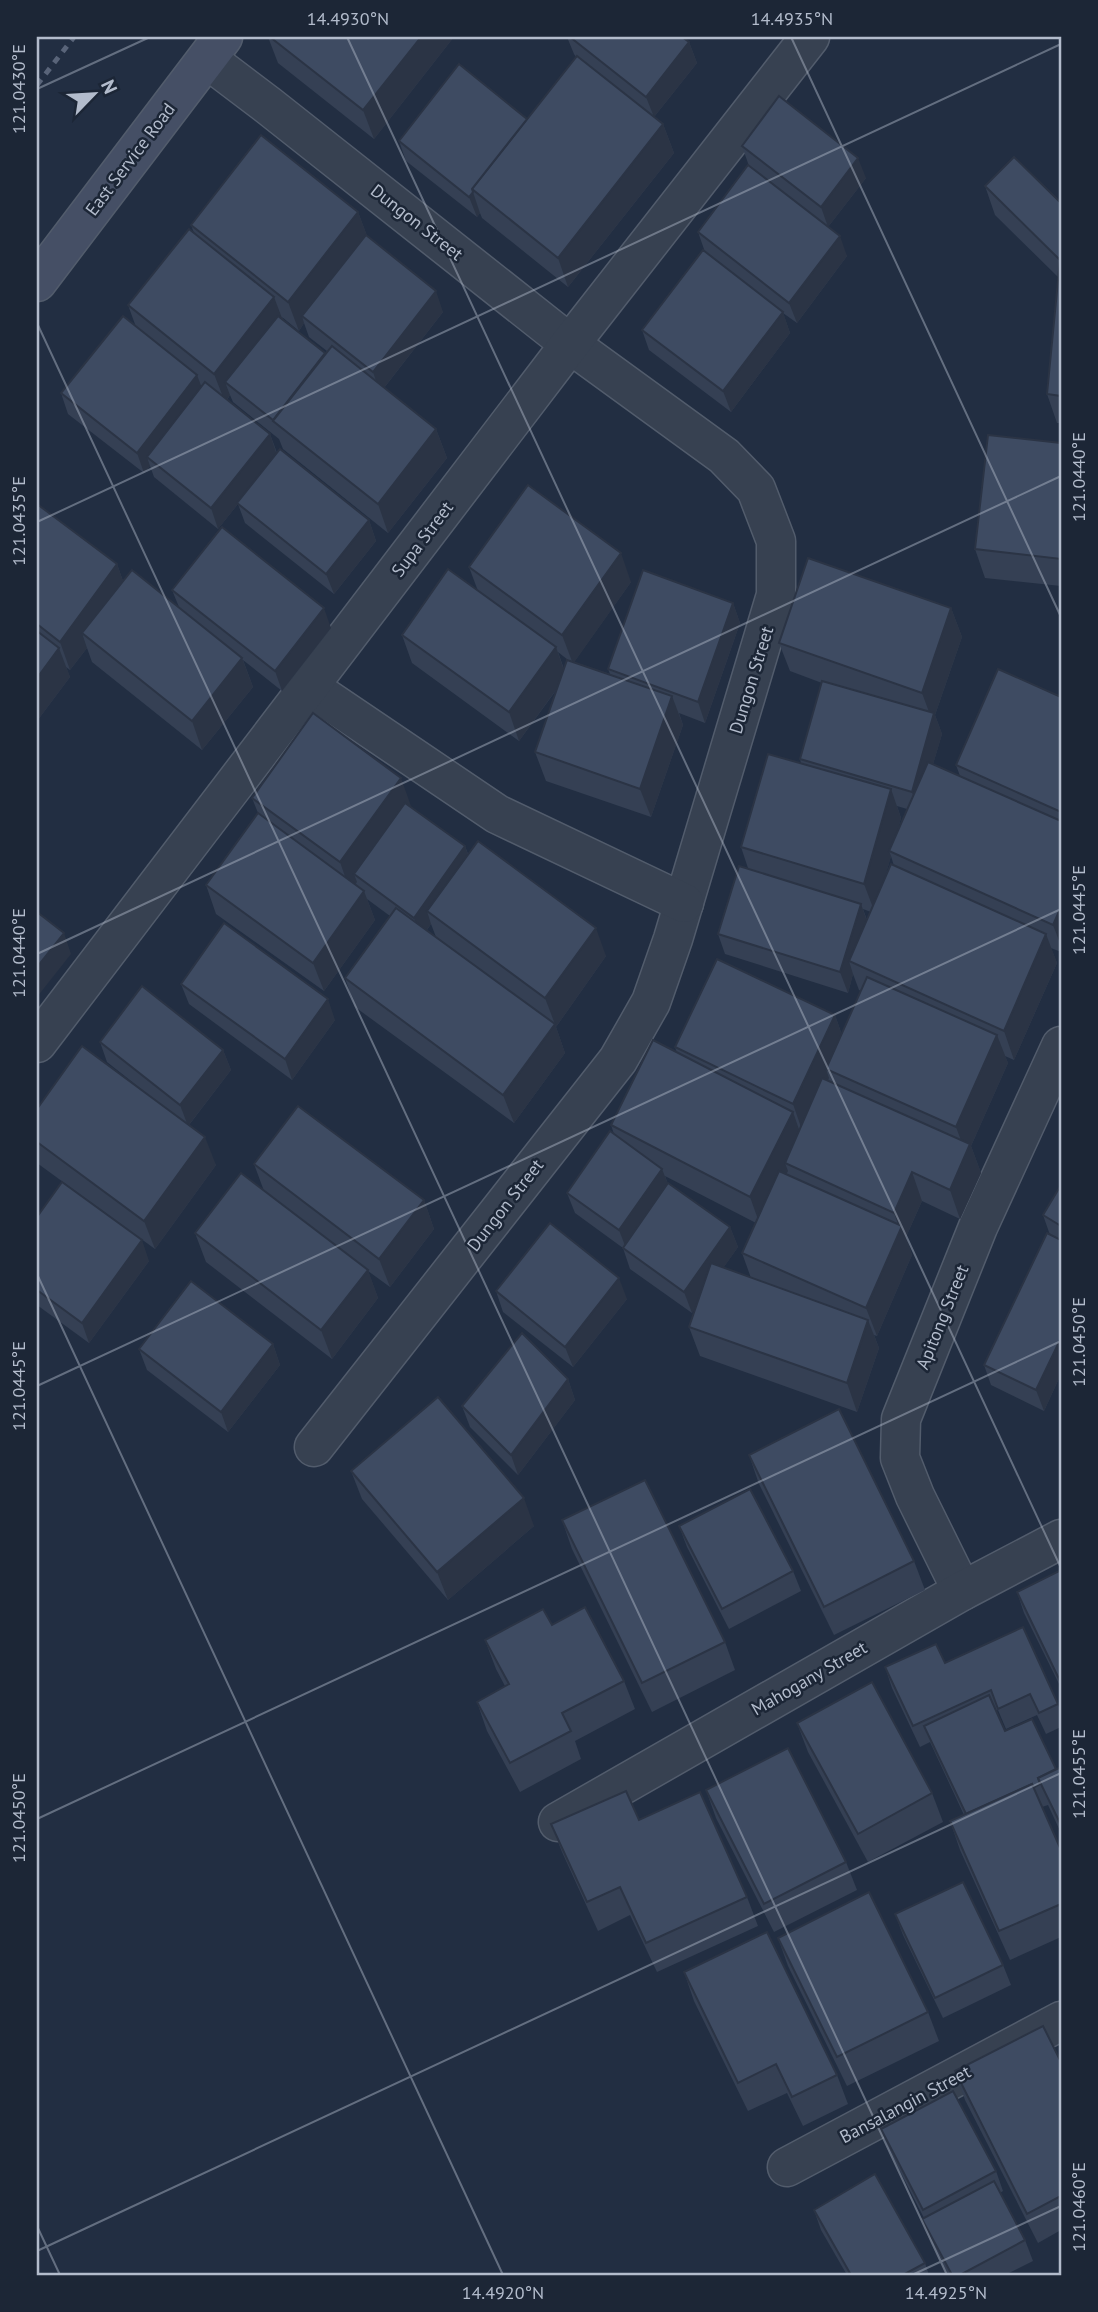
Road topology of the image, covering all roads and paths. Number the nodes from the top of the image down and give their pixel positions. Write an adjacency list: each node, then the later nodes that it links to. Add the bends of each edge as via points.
1 (810, 37): 4 (street, Supa Street)
2 (215, 48): 3 (main road, East Service Road); 4 (street, Dungon Street, via 269,106)
3 (37, 282)
4 (570, 344): 5 (street, Supa Street); 6 (street, Dungon Street, via 724,456 756,489 776,541 776,596)
5 (309, 687): 6 (street, via 497,814); 7 (street, Supa Street)
6 (684, 903): 9 (street, Dungon Street, via 651,1002 618,1060)
7 (37, 1043)
8 (1061, 1046): 11 (street, Apitong Street, via 978,1227 901,1419 900,1458)
9 (314, 1447)
10 (1061, 1539): 11 (street, Mahogany Street)
11 (962, 1591): 12 (street, Mahogany Street)
12 (558, 1822)
13 (1061, 2021): 14 (street, Bansalangin Street)
14 (787, 2167)

